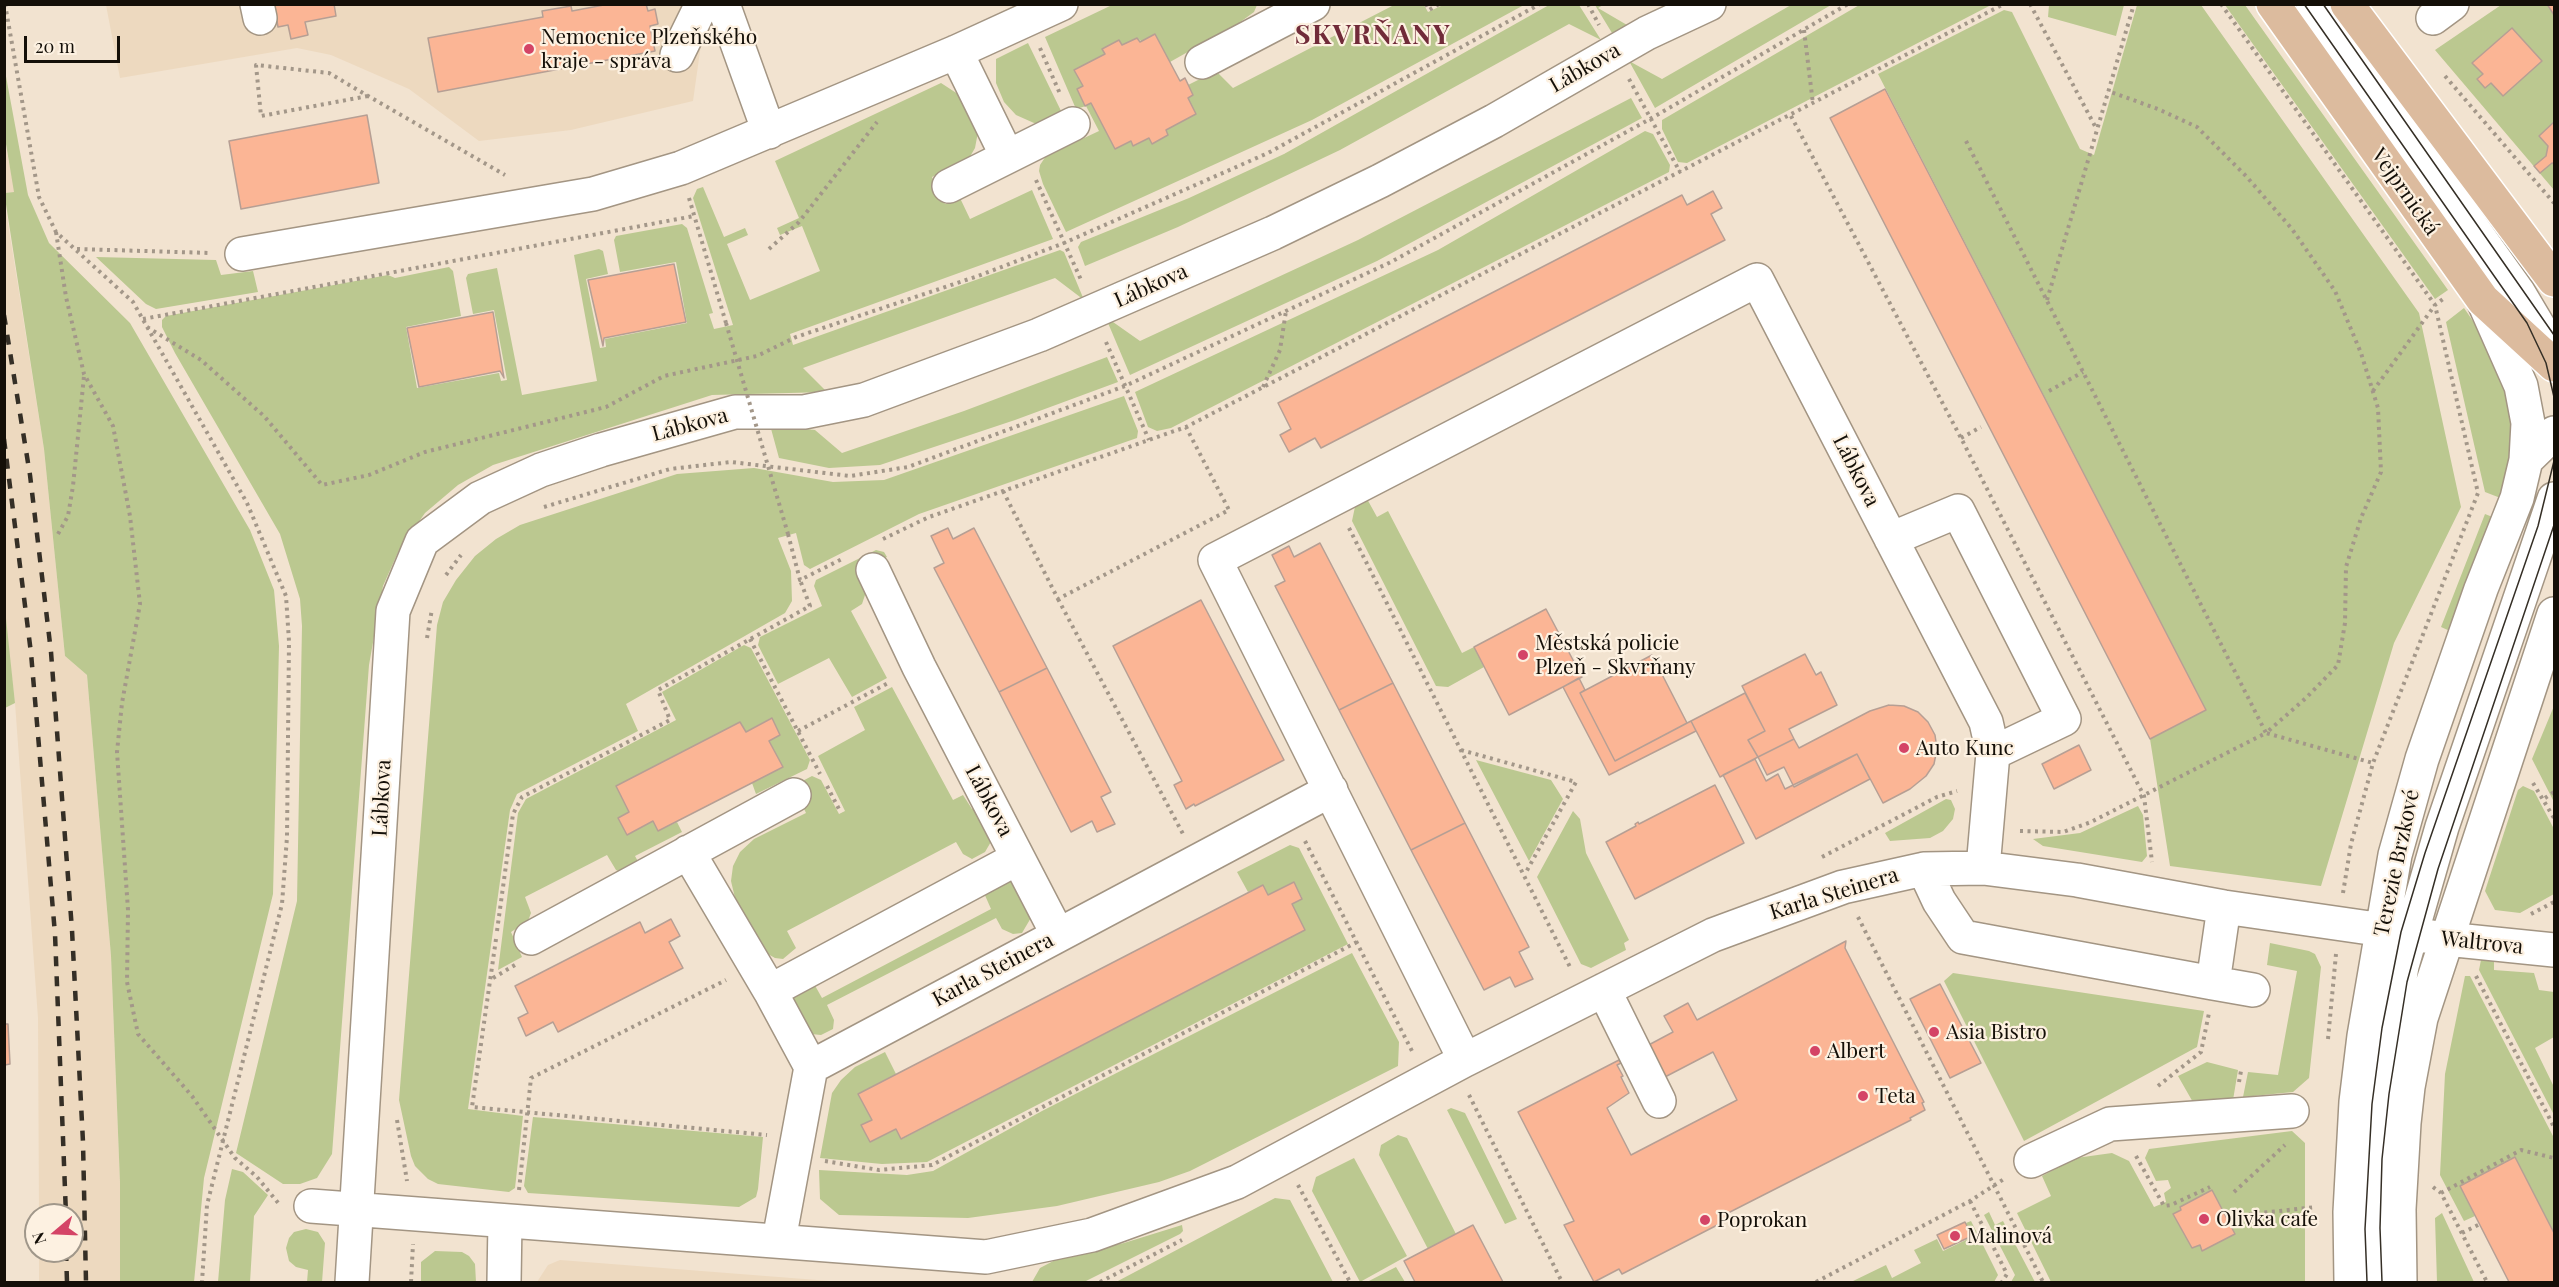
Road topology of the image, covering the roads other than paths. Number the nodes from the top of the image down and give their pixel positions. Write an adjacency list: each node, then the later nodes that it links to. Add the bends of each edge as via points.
1 (702, 4): 12 (street)
2 (723, 4): 15 (street)
3 (1061, 4): 11 (street)
4 (1686, 4): 10 (street, Lábkova)
5 (1709, 4): 10 (street, Lábkova)
6 (2273, 4): 20 (main road, Vejprnická)
7 (2313, 4): 21 (street, Vejprnická, via 2518,292 2546,339)
8 (2347, 4): 19 (main road)
9 (1301, 7): 13 (street)
10 (1647, 33): 51 (street, Lábkova, via 1380,181 1273,233 1040,335 853,402 804,411 735,412 601,450 541,470 480,498 422,541 393,611)
11 (956, 52): 15 (street); 16 (street)
12 (677, 55)
13 (1202, 62)
14 (1073, 124): 16 (street)
15 (769, 132): 18 (street, via 681,168 593,194)
16 (1007, 156): 17 (street)
17 (949, 186)
18 (242, 254)
19 (2554, 280)
20 (2483, 300): 21 (main road, Vejprnická); 23 (street, Terezie Brzkové, via 2521,386 2528,423)
21 (2554, 363)
22 (2554, 433): 23 (street)
23 (2526, 460): 36 (street, Terezie Brzkové, via 2517,498 2481,589 2414,786 2395,855)
24 (2554, 499): 36 (street, Terezie Brzkové, via 2442,827)
25 (1892, 539): 28 (street, Lábkova, via 1986,722); 28 (street, via 1958,511 2064,719); 29 (street, Lábkova, via 1757,280 1215,560)
26 (866, 556): 32 (street, Lábkova)
27 (2554, 614): 38 (street)
28 (1993, 753): 33 (street, Lábkova)
29 (1331, 790): 37 (street, Karla Steinera); 46 (street)
30 (794, 795): 31 (street)
31 (688, 852): 39 (street); 41 (street)
32 (1018, 858): 37 (street, Lábkova); 41 (street)
33 (1983, 868): 34 (street, Karla Steinera); 35 (street, Karla Steinera, via 2077,880)
34 (1924, 869): 42 (street, via 1963,937); 44 (street, Karla Steinera, via 1843,887 1713,934)
35 (2224, 907): 36 (street, Karla Steinera); 42 (street)
36 (2396, 932): 38 (street, Waltrova); 57 (street, Terezie Brzkové, via 2364,1035 2352,1137); 58 (street, Terezie Brzkové, via 2373,1215)
37 (1058, 935): 45 (street, Karla Steinera)
38 (2446, 939): 40 (street, Waltrova); 59 (street, via 2421,1018 2408,1087)
39 (525, 950)
40 (2554, 950)
41 (762, 978): 45 (street)
42 (2213, 983): 43 (street)
43 (2253, 990)
44 (1595, 994): 46 (street, Karla Steinera); 47 (street)
45 (811, 1067): 53 (street)
46 (1449, 1069): 54 (street, Karla Steinera, via 1237,1182)
47 (1659, 1101)
48 (2290, 1127): 49 (street, via 2110,1124)
49 (2031, 1161)
50 (295, 1205): 51 (street, Karla Steinera)
51 (357, 1210): 52 (street, Karla Steinera); 55 (street, Lábkova)
52 (505, 1221): 53 (street, Karla Steinera); 56 (street)
53 (779, 1240): 54 (street, Karla Steinera)
54 (992, 1270)
55 (352, 1282)
56 (504, 1282)
57 (2351, 1282)
58 (2374, 1282)
59 (2400, 1282)

